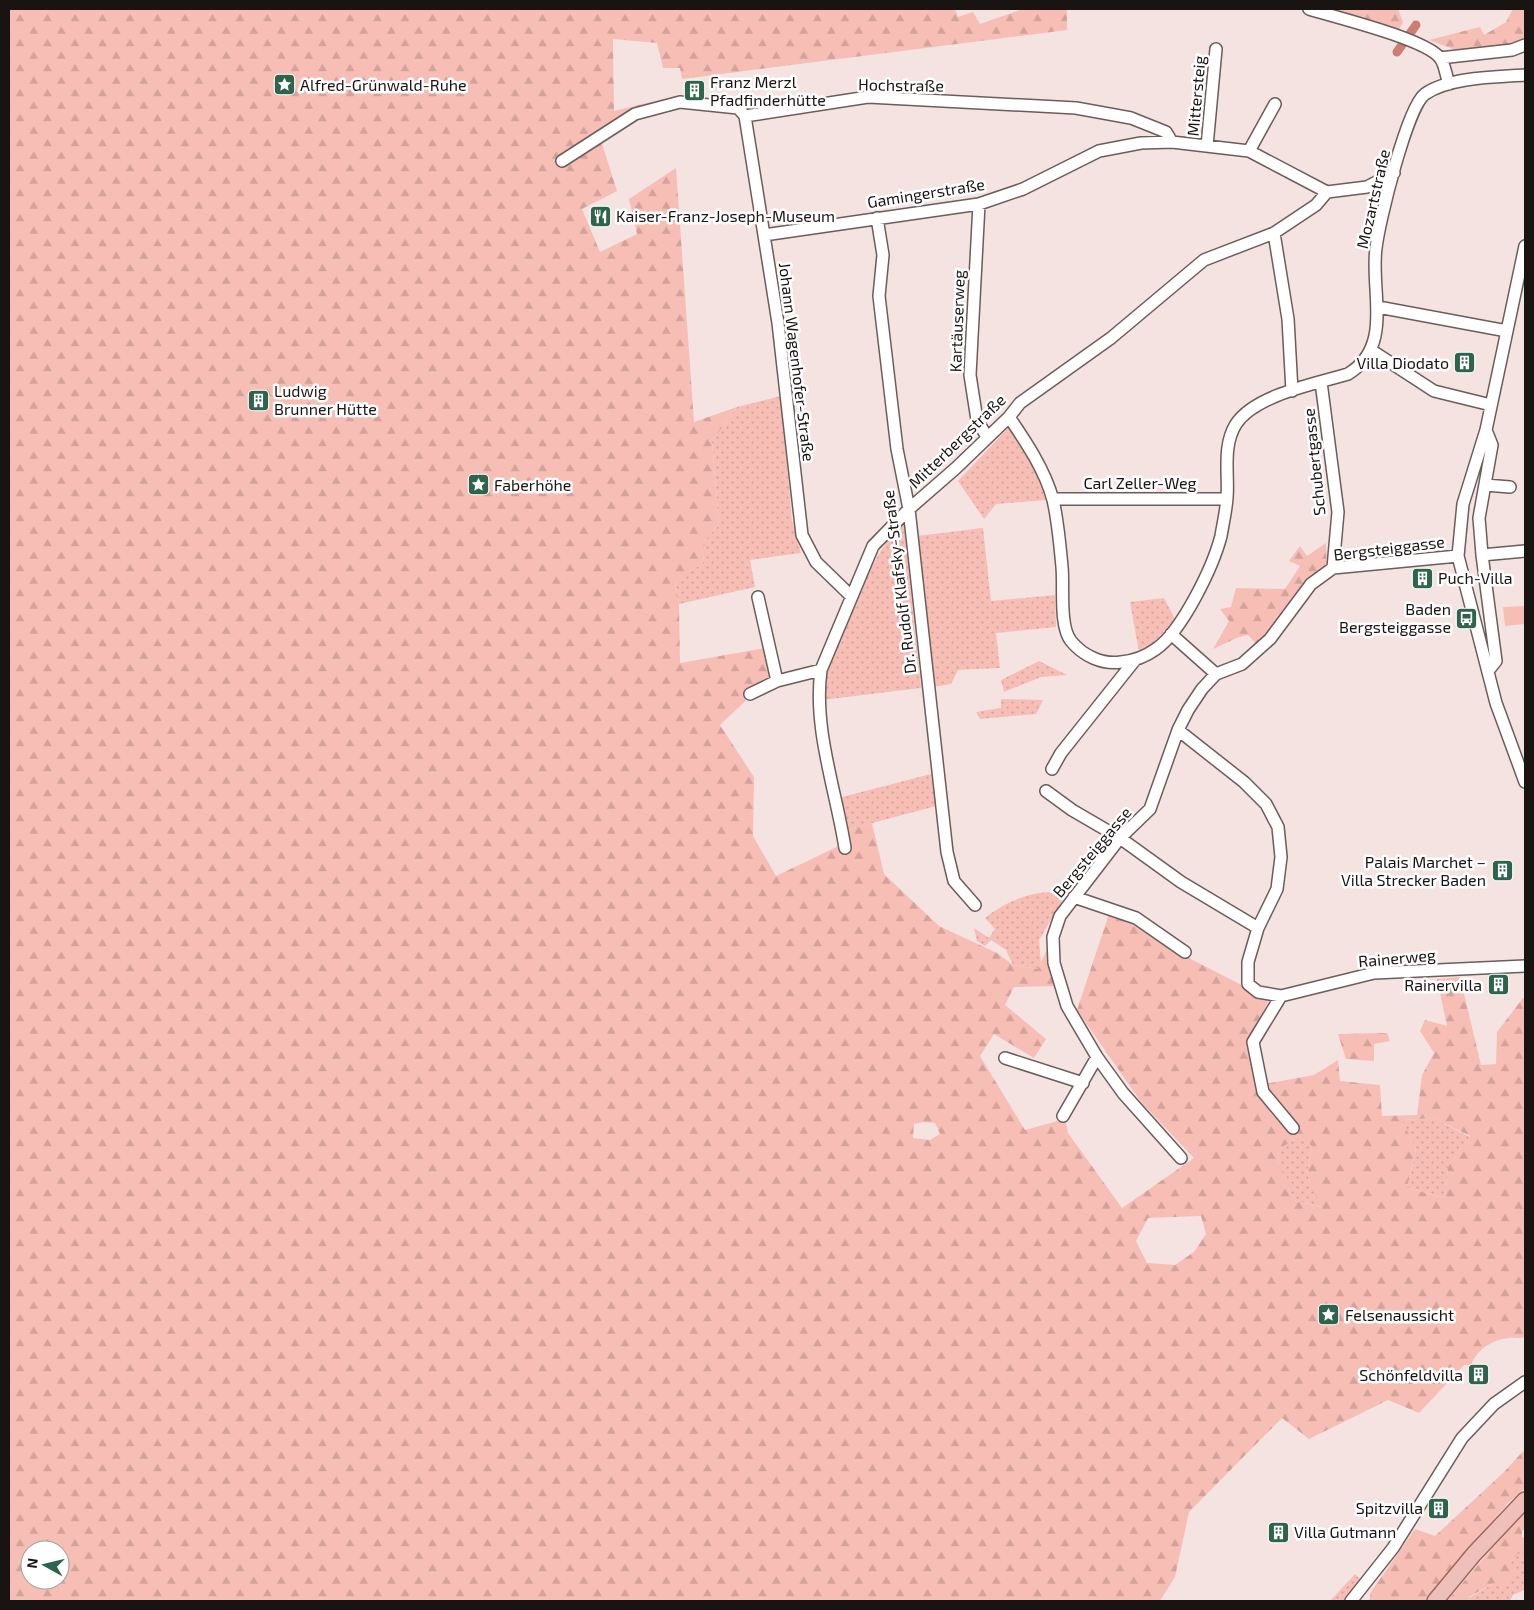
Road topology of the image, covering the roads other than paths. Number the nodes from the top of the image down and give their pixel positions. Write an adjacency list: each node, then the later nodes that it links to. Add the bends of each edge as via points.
1 (1309, 9): 4 (street, via 1404,38 1429,49)
2 (1525, 45): 4 (street, via 1512,50)
3 (1216, 48): 10 (street, Mittersteig)
4 (1440, 58): 6 (street)
5 (1525, 75): 6 (street, Mozartstraße)
6 (1449, 84): 13 (street, Mozartstraße, via 1425,94 1415,105)
7 (1275, 104): 11 (street)
8 (745, 116): 9 (street, Hochstraße, via 868,97 1066,108 1130,118 1166,132); 12 (street, via 738,108 680,102 634,114); 18 (street, Johann Wagenhofer-Straße)
9 (1172, 142): 10 (street); 15 (street, Gamingerstraße, via 1141,143 1099,151 1023,189)
10 (1208, 146): 11 (street)
11 (1250, 151): 14 (street)
12 (562, 161)
13 (1394, 173): 14 (street, via 1367,187); 20 (street, Mozartstraße, via 1376,249)
14 (1327, 192): 17 (street, Mitterbergstraße, via 1316,206)
15 (979, 204): 16 (street, Gamingerstraße); 28 (street, Kartäuserweg, via 970,375 977,420)
16 (877, 218): 18 (street, Gamingerstraße); 35 (street, Dr. Rudolf Klafsky-Straße, via 883,255 879,296 898,449)
17 (1274, 233): 24 (street, Schubertgasse, via 1288,318); 26 (street, Mitterbergstraße, via 1204,260 1111,338 1020,403)
18 (764, 235): 40 (street, Johann Wagenhofer-Straße, via 778,323 802,535 816,562)
19 (1525, 246): 21 (street)
20 (1378, 307): 21 (street); 22 (street, Mozartstraße)
21 (1507, 331): 25 (street)
22 (1371, 350): 23 (street, Mozartstraße, via 1361,366 1348,374); 25 (street, via 1434,390)
23 (1321, 382): 24 (street, Mozartstraße); 39 (street, Schubertgasse, via 1338,512)
24 (1292, 391): 34 (street, Mozartstraße, via 1256,405 1235,426 1228,444)
25 (1491, 405): 27 (street)
26 (1009, 417): 28 (street, Mitterbergstraße); 33 (street, via 1032,452)
27 (1486, 430): 30 (street); 31 (street, via 1492,445)
28 (987, 437): 35 (street, Mitterbergstraße)
29 (1462, 462): 30 (street)
30 (1474, 465): 38 (street, via 1463,504)
31 (1485, 485): 32 (street); 37 (street, via 1479,518)
32 (1510, 486)
33 (1053, 499): 34 (street, Carl Zeller-Weg); 43 (street, via 1062,568 1065,628 1071,641 1087,655 1108,664)
34 (1227, 499): 42 (street, Mozartstraße, via 1210,568)
35 (909, 509): 40 (street, Mitterbergstraße, via 873,546); 56 (street, Dr. Rudolf Klafsky-Straße, via 947,852 954,881)
36 (1525, 551): 37 (street)
37 (1482, 555): 45 (street, via 1496,661)
38 (1458, 556): 39 (street, Bergsteiggasse); 45 (street)
39 (1333, 568): 46 (street, Bergsteiggasse, via 1311,584 1270,639 1242,664)
40 (851, 596): 44 (street, Mitterbergstraße)
41 (758, 597): 47 (street)
42 (1171, 634): 43 (street, Mozartstraße, via 1156,650); 46 (street)
43 (1136, 660): 50 (street)
44 (821, 670): 47 (street); 54 (street, Mitterbergstraße, via 818,692 820,720)
45 (1488, 671): 51 (street, via 1504,728)
46 (1216, 674): 49 (street, Bergsteiggasse, via 1188,710)
47 (778, 681): 48 (street)
48 (750, 694)
49 (1178, 730): 53 (street, Bergsteiggasse, via 1150,809); 57 (street, via 1244,782 1266,804 1278,827 1281,857 1278,890)
50 (1052, 768)
51 (1525, 782)
52 (1046, 790): 53 (street, via 1072,810)
53 (1120, 838): 55 (street, Bergsteiggasse); 57 (street, via 1181,882)
54 (846, 848)
55 (1074, 896): 58 (street, via 1136,918); 61 (street, Bergsteiggasse, via 1060,916 1053,937 1054,963 1067,1006)
56 (975, 905)
57 (1258, 928): 60 (street, Rainerweg, via 1248,962 1248,984 1258,992)
58 (1185, 952)
59 (1525, 966): 60 (street, Rainerweg, via 1374,973)
60 (1281, 996): 65 (street, via 1253,1042 1263,1092)
61 (1097, 1057): 63 (street); 66 (street, Bergsteiggasse, via 1123,1093)
62 (1005, 1058): 63 (street)
63 (1083, 1083): 64 (street)
64 (1063, 1116)
65 (1293, 1128)
66 (1181, 1158)
67 (1525, 1382): 69 (street, via 1494,1404 1462,1438 1393,1548)
68 (1525, 1500): 70 (main road)
69 (1353, 1600)
70 (1435, 1601)

